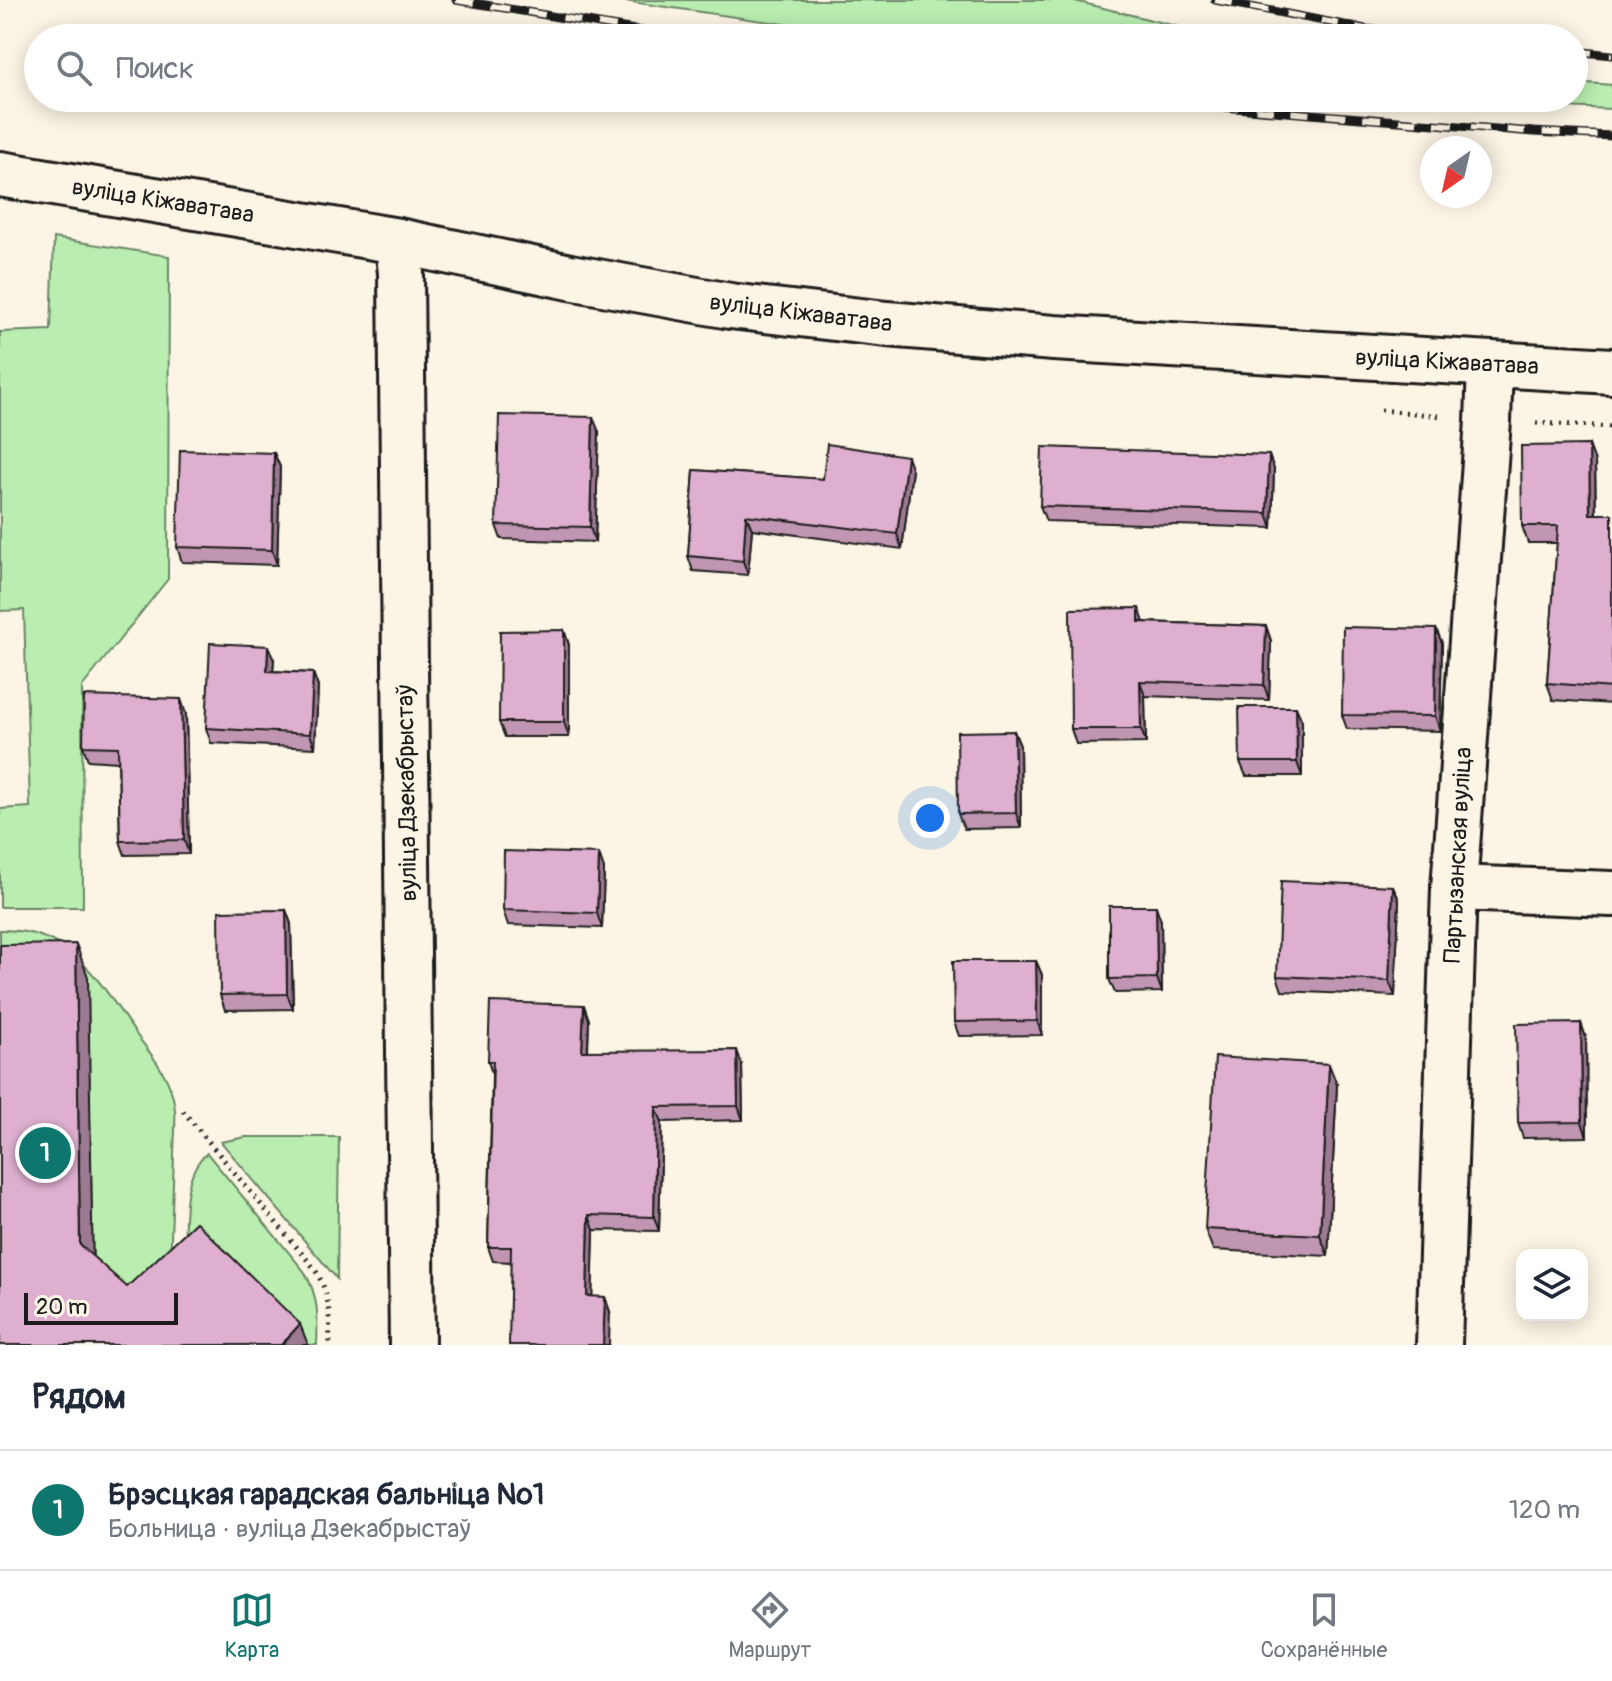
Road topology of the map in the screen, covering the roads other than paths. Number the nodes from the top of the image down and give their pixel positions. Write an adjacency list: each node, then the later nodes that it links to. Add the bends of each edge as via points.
1 (0, 174): 2 (street, вуліца Кіжаватава)
2 (398, 241): 3 (street, вуліца Кіжаватава, via 730,306 887,324); 7 (street, вуліца Дзекабрыстаў)
3 (1490, 366): 4 (street, вуліца Кіжаватава); 5 (street, Партызанская вуліца)
4 (1612, 371)
5 (1454, 888): 6 (street); 8 (street, Партызанская вуліца)
6 (1612, 894)
7 (412, 1345)
8 (1439, 1345)

